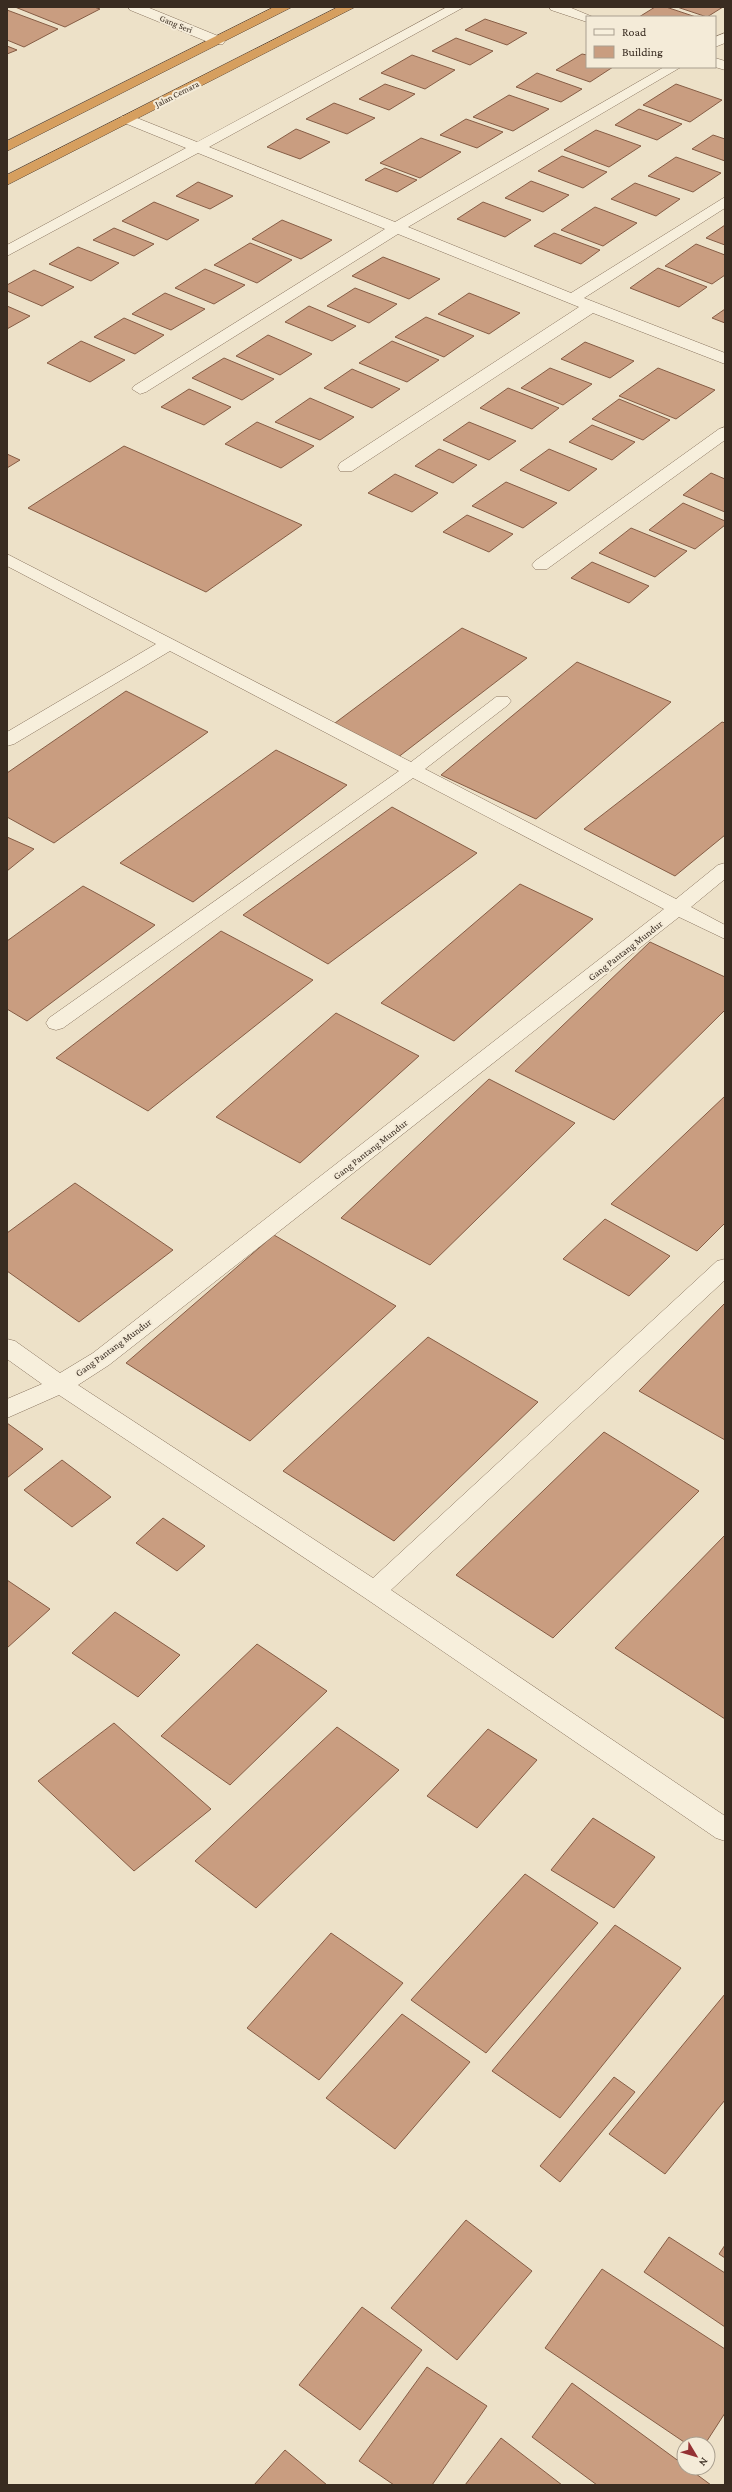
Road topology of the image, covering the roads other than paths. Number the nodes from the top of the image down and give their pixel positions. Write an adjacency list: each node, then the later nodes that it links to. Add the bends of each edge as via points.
1 (135, 7): 8 (street, Gang Seri)
2 (285, 7): 8 (highway)
3 (348, 7): 11 (highway, Jalan Cemara)
4 (457, 7): 13 (street)
5 (556, 7): 6 (street)
6 (586, 18)
7 (725, 36): 9 (street)
8 (218, 41): 12 (highway)
9 (716, 42)
10 (672, 68): 16 (street)
11 (127, 119): 13 (street); 14 (highway, Jalan Cemara)
12 (7, 147)
13 (197, 148): 16 (street); 17 (street)
14 (7, 181)
15 (725, 202): 18 (street)
16 (398, 227): 18 (street); 21 (street)
17 (7, 251)
18 (572, 299): 19 (street)
19 (592, 306): 20 (street); 23 (street)
20 (725, 359)
21 (140, 389)
22 (725, 432): 25 (street)
23 (346, 468)
24 (7, 559): 26 (street)
25 (542, 565)
26 (170, 643): 28 (street); 29 (street)
27 (502, 701): 29 (street)
28 (7, 740)
29 (411, 771): 31 (street); 33 (street)
30 (725, 869): 31 (street, Gang Pantang Mundur)
31 (677, 909): 32 (street); 36 (street, Gang Pantang Mundur, via 101,1359)
32 (725, 933)
33 (56, 1023)
34 (725, 1267): 38 (street)
35 (7, 1347): 36 (street)
36 (60, 1385): 37 (street, Gang Pantang Mundur); 38 (street)
37 (7, 1409)
38 (374, 1590): 39 (street)
39 (724, 1829)

